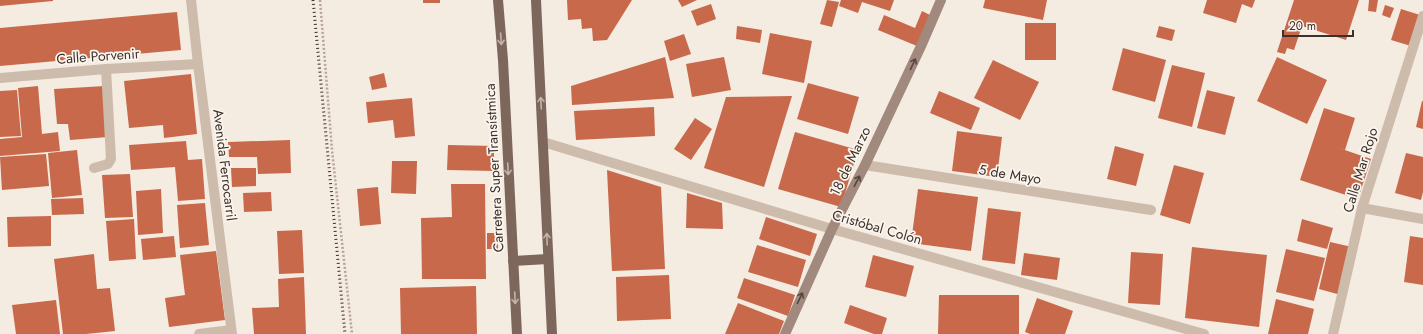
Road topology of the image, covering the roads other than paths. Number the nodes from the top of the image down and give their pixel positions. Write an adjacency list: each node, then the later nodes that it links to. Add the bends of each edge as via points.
1 (192, 0): 6 (street, Avenida Ferrocarril)
2 (498, 0): 17 (main road, Carretera Super Transístmica, one-way to 17)
3 (536, 0): 9 (main road, one-way to 3)
4 (941, 0): 10 (main road, 18 de Marzo, one-way to 4)
5 (1423, 16): 12 (street, Calle Mar Rojo)
6 (198, 64): 7 (street, Calle Porvenir); 18 (street, Avenida Ferrocarril)
7 (106, 69): 8 (street, Calle Porvenir); 11 (street, via 111,159 108,164)
8 (0, 78)
9 (543, 142): 15 (street, Cristóbal Colón); 16 (main road, one-way to 9)
10 (865, 165): 13 (street, 5 de Mayo); 15 (main road, 18 de Marzo, one-way to 10)
11 (94, 168)
12 (1362, 208): 14 (street); 24 (street, Calle Mar Rojo)
13 (1151, 210)
14 (1423, 219)
15 (832, 229): 22 (main road, 18 de Marzo, one-way to 15); 23 (street, Cristóbal Colón)
16 (548, 259): 17 (main road); 21 (main road)
17 (513, 261): 20 (main road, Carretera Super Transístmica, one-way to 20)
18 (231, 332): 19 (street)
19 (199, 334)
20 (517, 334)
21 (552, 334)
22 (785, 334)
23 (1204, 334)
24 (1333, 334)

